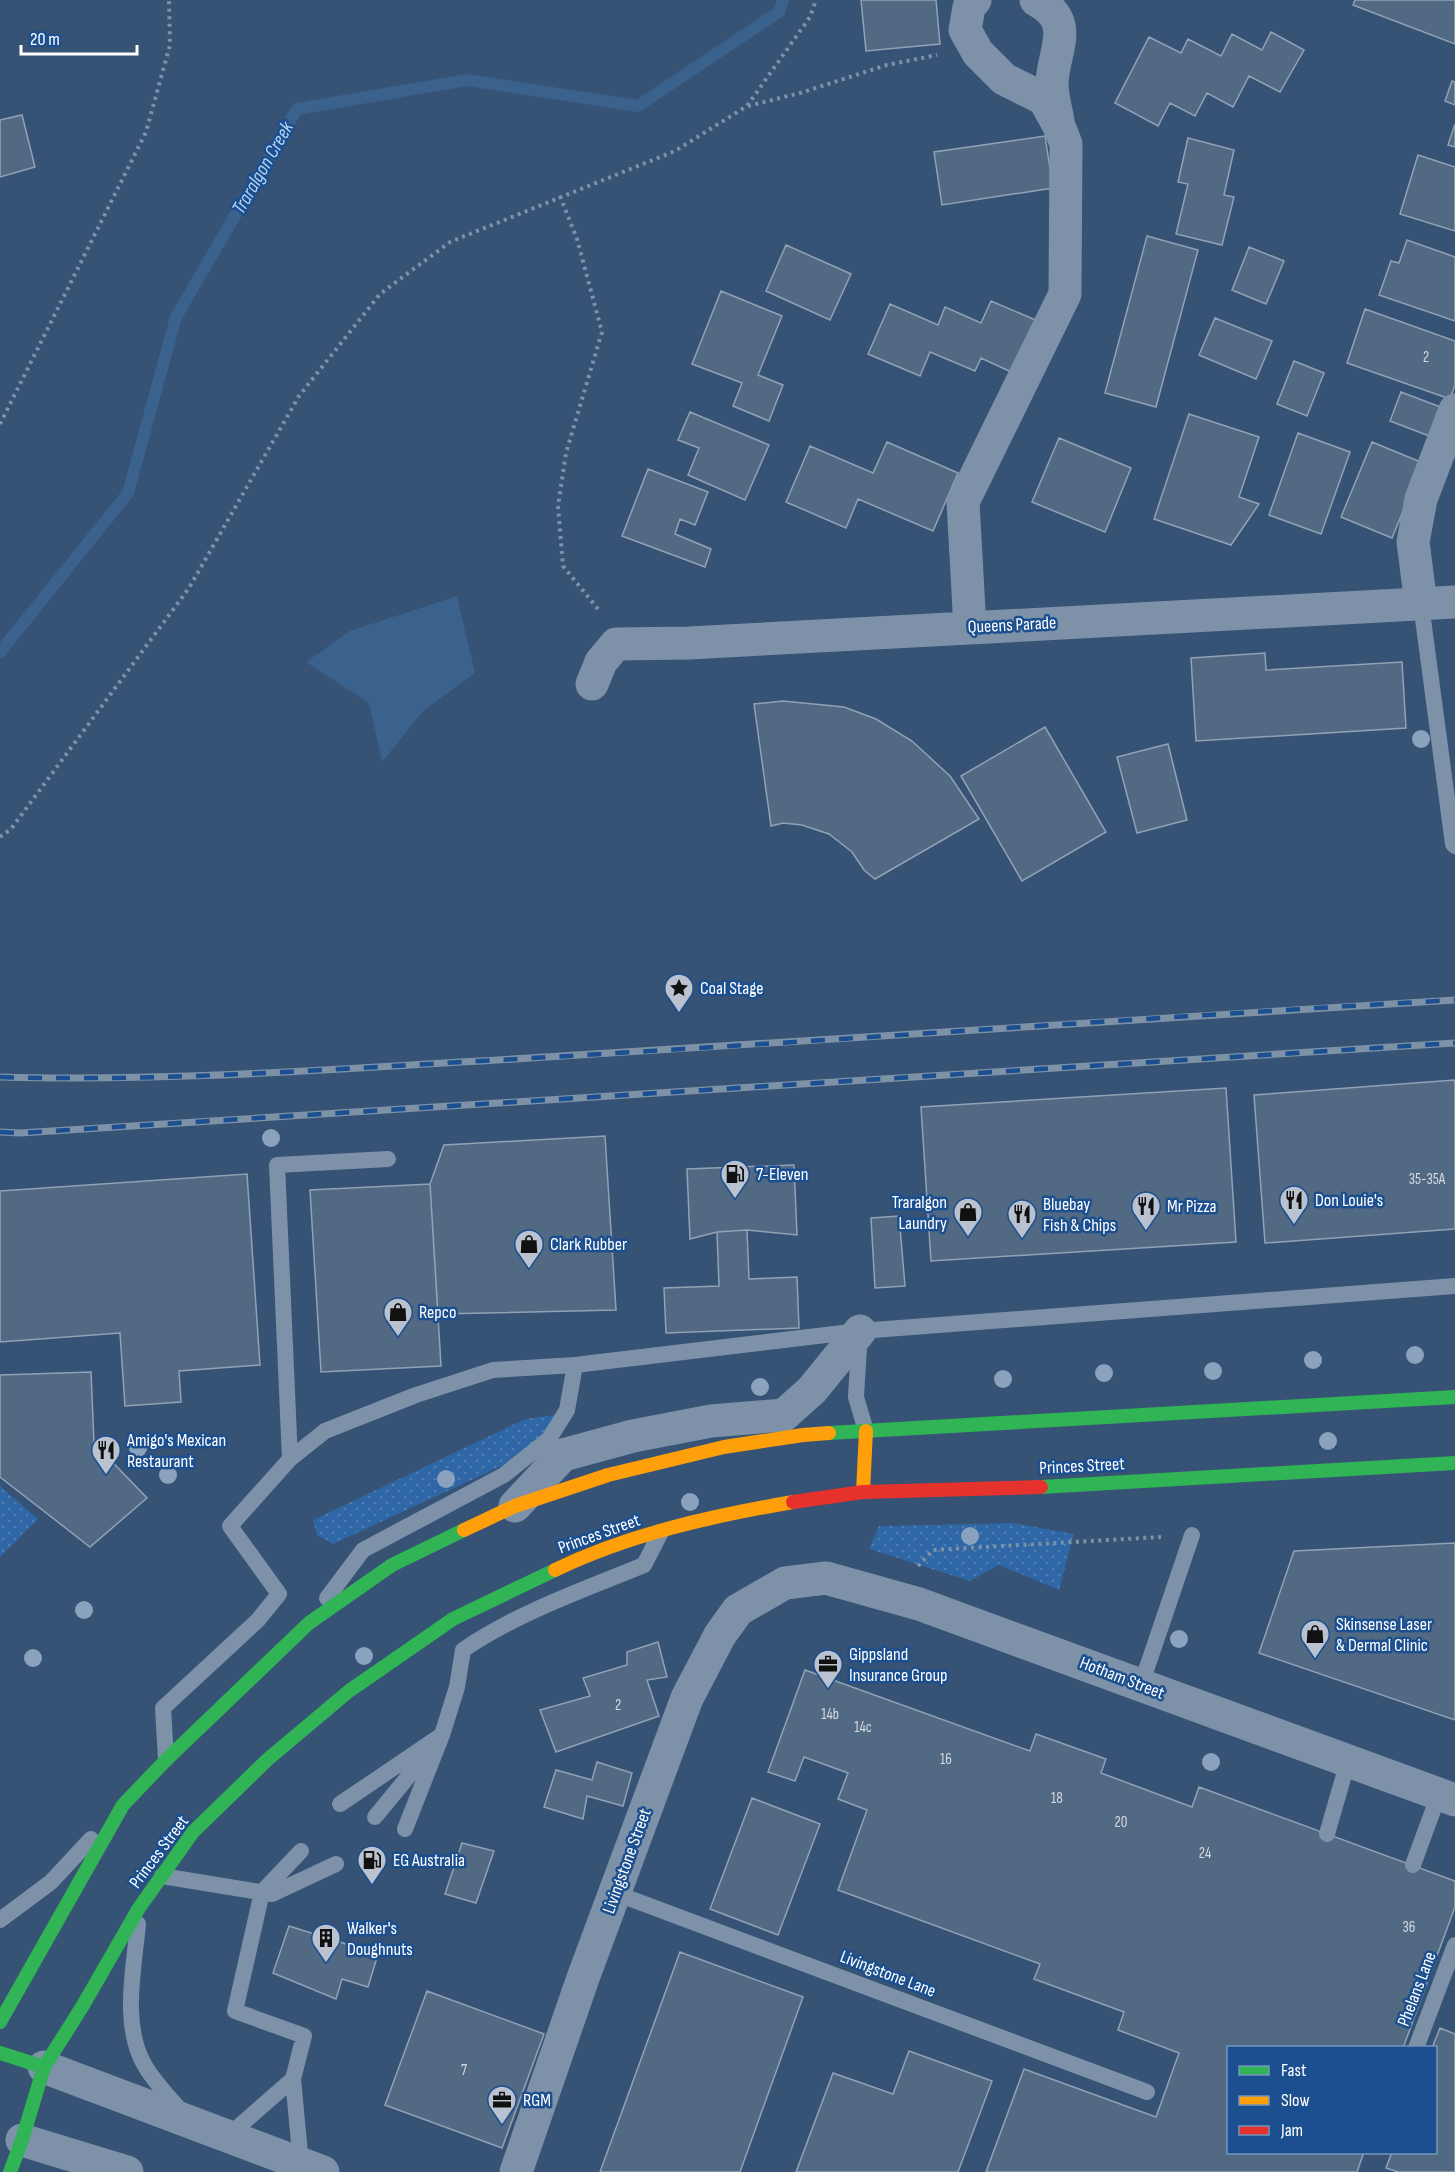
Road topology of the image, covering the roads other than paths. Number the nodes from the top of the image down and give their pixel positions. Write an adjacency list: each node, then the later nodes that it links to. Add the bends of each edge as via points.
1 (975, 0): 3 (street, via 969,7 965,30 978,53 1004,79 1044,99)
2 (1036, 0): 3 (street, via 1048,7 1060,27 1061,44 1052,86)
3 (1059, 126): 7 (street, via 1066,144 1065,294 963,502)
4 (1455, 410): 6 (street, via 1421,499 1413,542)
5 (1455, 602): 6 (street, Queens Parade)
6 (1421, 604): 7 (street, Queens Parade); 9 (lane)
7 (970, 628): 8 (street, Queens Parade, via 616,644 601,662)
8 (592, 684)
9 (1455, 846)
10 (388, 1159): 16 (lane, via 277,1165)
11 (1455, 1286): 12 (lane)
12 (860, 1331): 13 (lane); 15 (lane, via 856,1397); 19 (street, via 812,1390 784,1415 711,1421 563,1455)
13 (575, 1365): 16 (lane, via 493,1370 416,1395 325,1431); 23 (lane, via 567,1410 549,1438 504,1475 363,1550)
14 (1455, 1397): 15 (highway)
15 (866, 1431): 18 (highway); 19 (highway, via 803,1435 724,1448 608,1475)
16 (290, 1459): 26 (lane, via 230,1526 279,1594 258,1620 163,1708)
17 (1455, 1463): 18 (highway, Princes Street, via 1021,1488)
18 (863, 1492): 20 (highway, Princes Street, via 723,1514)
19 (515, 1506): 23 (highway, via 392,1565)
20 (662, 1531): 25 (lane, via 644,1565 482,1636 462,1650 457,1687); 37 (highway, Princes Street, via 576,1560 453,1618 349,1691 267,1760 193,1832)
21 (1192, 1535): 24 (lane)
22 (785, 1583): 24 (street, Hotham Street, via 826,1578 901,1599); 39 (street, Livingstone Street, via 738,1610 720,1635 687,1698)
23 (309, 1623): 26 (highway)
24 (1141, 1685): 27 (street, Hotham Street)
25 (442, 1736): 29 (lane); 31 (lane); 32 (lane)
26 (166, 1760): 30 (highway)
27 (1348, 1761): 28 (street, Hotham Street); 33 (lane)
28 (1447, 1797): 36 (lane)
29 (340, 1804)
30 (123, 1805): 41 (lane, via 51,1882); 43 (highway)
31 (375, 1817)
32 (405, 1829)
33 (1326, 1834)
34 (301, 1851): 38 (lane)
35 (336, 1864): 38 (lane, via 272,1894)
36 (1413, 1865)
37 (162, 1876): 38 (lane); 40 (highway, Princes Street)
38 (262, 1892): 47 (lane, via 235,2011 304,2036)
39 (615, 1893): 48 (lane, Livingstone Lane); 55 (street, Livingstone Street)
40 (139, 1908): 46 (highway, Princes Street); 49 (lane, via 131,2008 134,2041 145,2067)
41 (0, 1920)
42 (1455, 1945): 44 (lane, Phelans Lane)
43 (0, 2022)
44 (1417, 2046)
45 (0, 2053): 46 (highway)
46 (44, 2067): 49 (street); 51 (highway, Princes Street)
47 (292, 2079): 50 (lane); 52 (lane)
48 (1147, 2092)
49 (190, 2122): 50 (street)
50 (228, 2136): 52 (street)
51 (15, 2137): 53 (highway, Princes Street); 54 (street)
52 (312, 2168)
53 (10, 2172)
54 (127, 2172)
55 (516, 2172)

